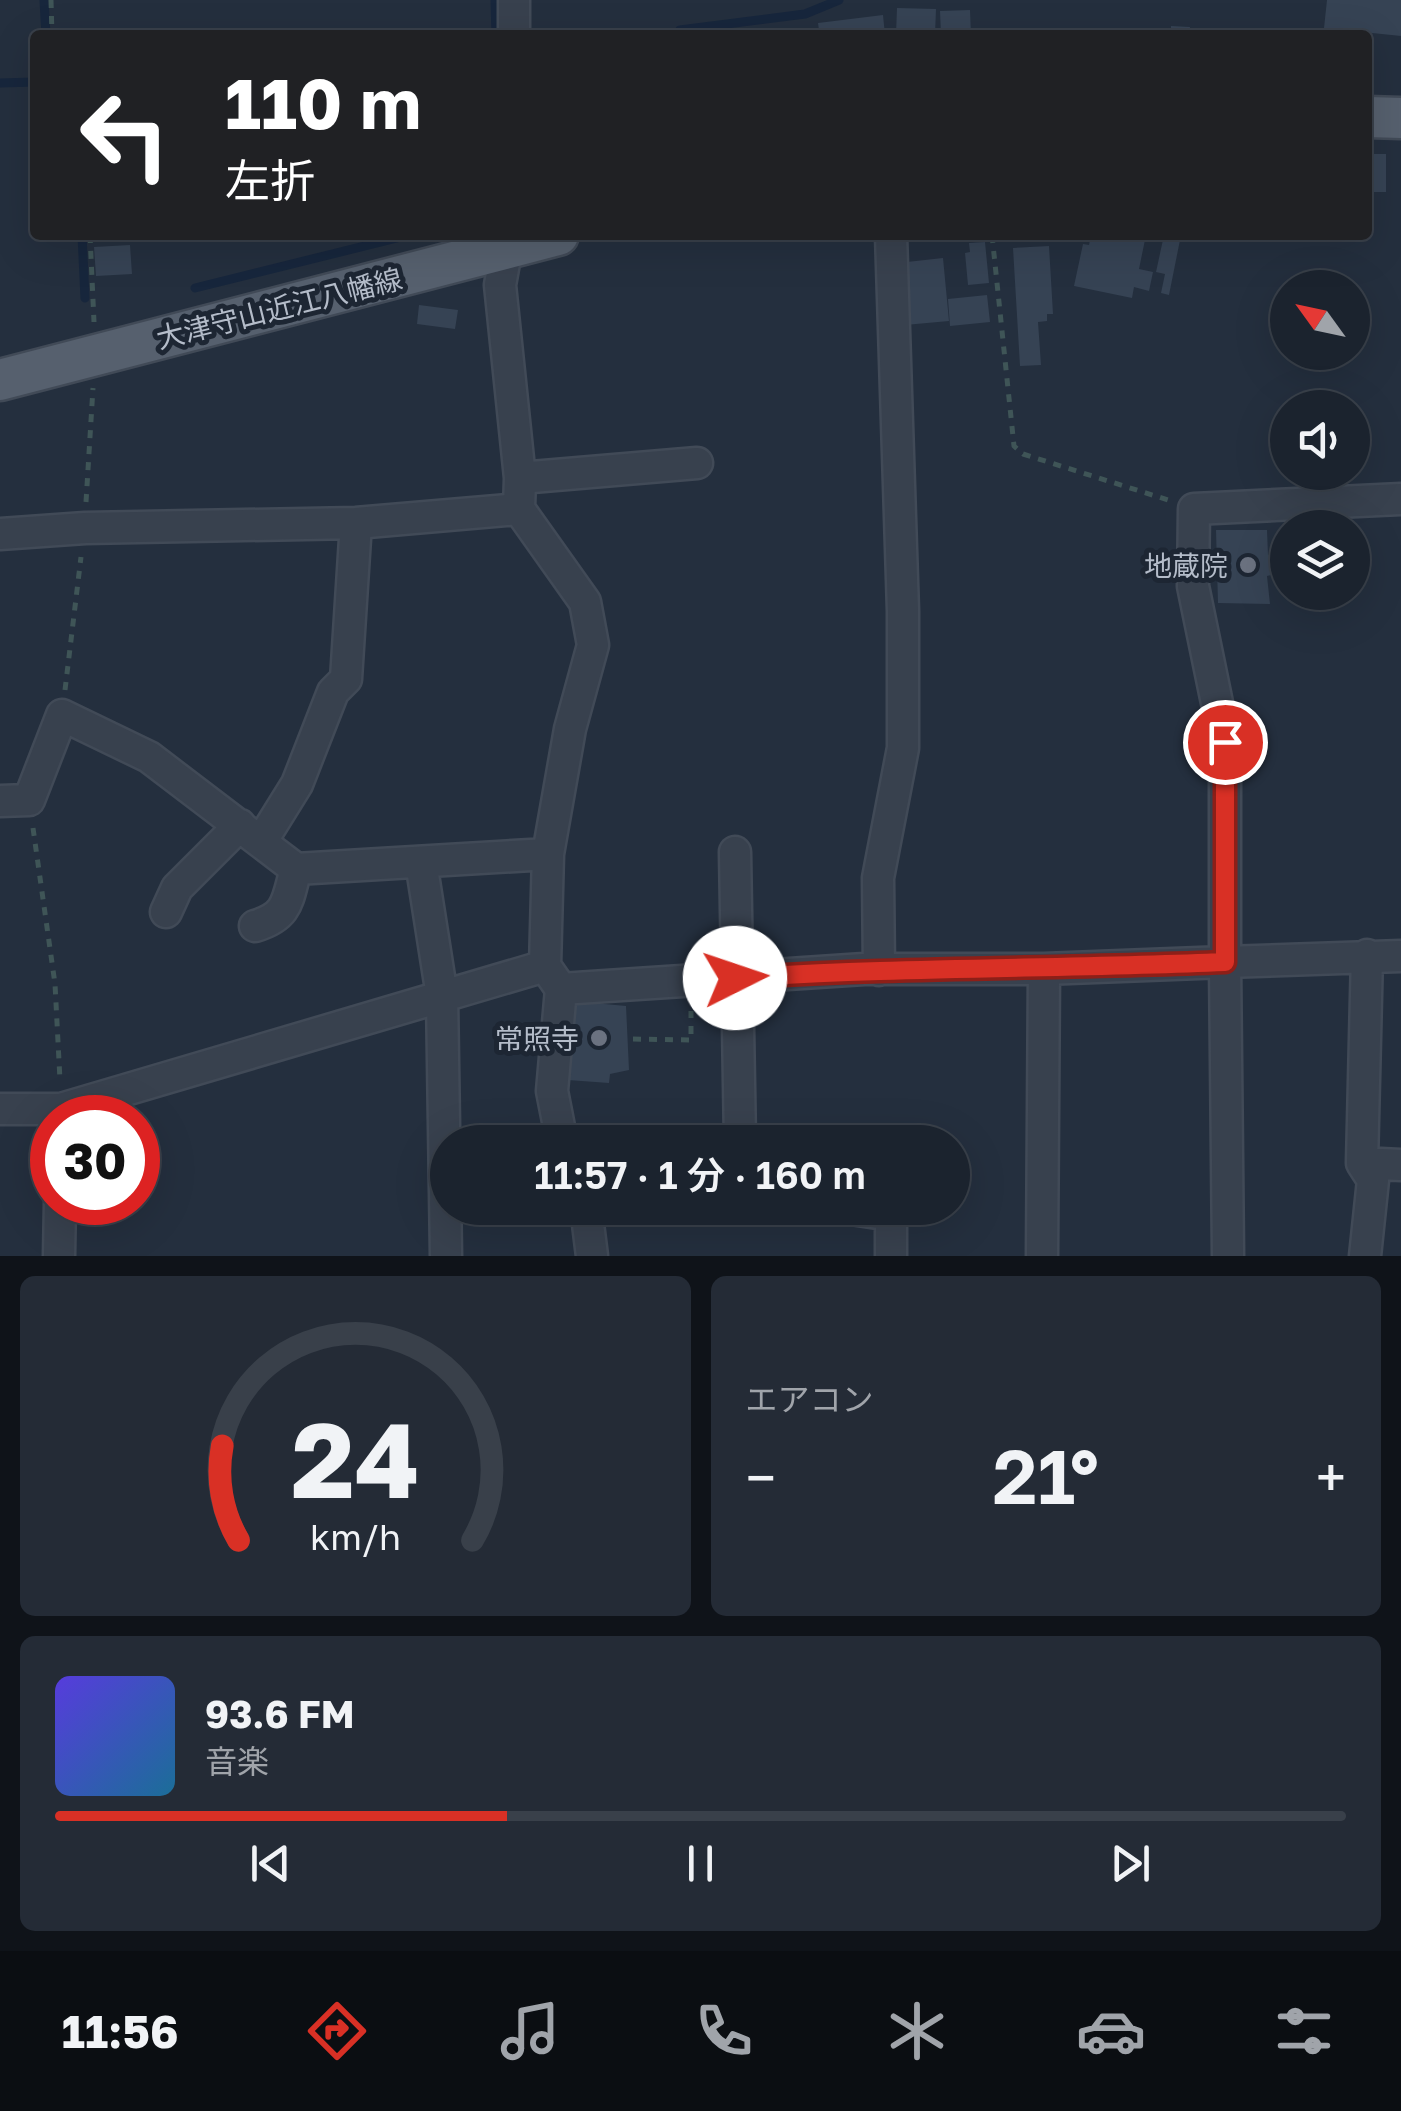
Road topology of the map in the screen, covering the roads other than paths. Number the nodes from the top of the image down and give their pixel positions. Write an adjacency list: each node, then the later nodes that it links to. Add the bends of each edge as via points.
1 (514, 0): 2 (street)
2 (514, 30)
3 (1372, 117): 4 (main road)
4 (1401, 118)
5 (891, 240): 26 (street, via 903,748 878,878)
6 (506, 243): 7 (main road, 大津守山近江八幡線); 9 (street, via 500,284)
7 (0, 380)
8 (697, 463): 9 (street)
9 (520, 478): 11 (street)
10 (1401, 499): 24 (street, via 1194,509 1193,586 1225,742)
11 (519, 509): 12 (street); 17 (street, via 586,602 593,645)
12 (356, 523): 13 (street); 15 (street, via 346,679 333,692 297,784)
13 (0, 534)
14 (14, 800): 15 (street, via 62,715 150,757)
15 (250, 834): 19 (street); 20 (street, via 177,888)
16 (735, 852): 28 (street)
17 (548, 854): 18 (street); 27 (street)
18 (420, 862): 19 (street); 29 (street)
19 (296, 869): 21 (street, via 284,912)
20 (166, 912)
21 (256, 926)
22 (1366, 955): 23 (street); 24 (street); 35 (street)
23 (1401, 956)
24 (1225, 962): 25 (street); 45 (street)
25 (1044, 969): 26 (street); 44 (street)
26 (878, 970): 28 (street)
27 (553, 978): 28 (street); 29 (street); 33 (street, via 552,1091)
28 (735, 978): 34 (street)
29 (442, 996): 30 (street); 41 (street)
30 (120, 1095)
31 (0, 1108): 32 (street)
32 (30, 1110)
33 (559, 1125)
34 (739, 1125)
35 (1362, 1163): 36 (street); 46 (street, via 1373,1180)
36 (1401, 1166)
37 (60, 1225): 40 (street)
38 (588, 1225): 42 (street)
39 (891, 1225): 43 (street)
40 (59, 1256)
41 (446, 1256)
42 (592, 1256)
43 (890, 1256)
44 (1042, 1256)
45 (1228, 1256)
46 (1364, 1256)

